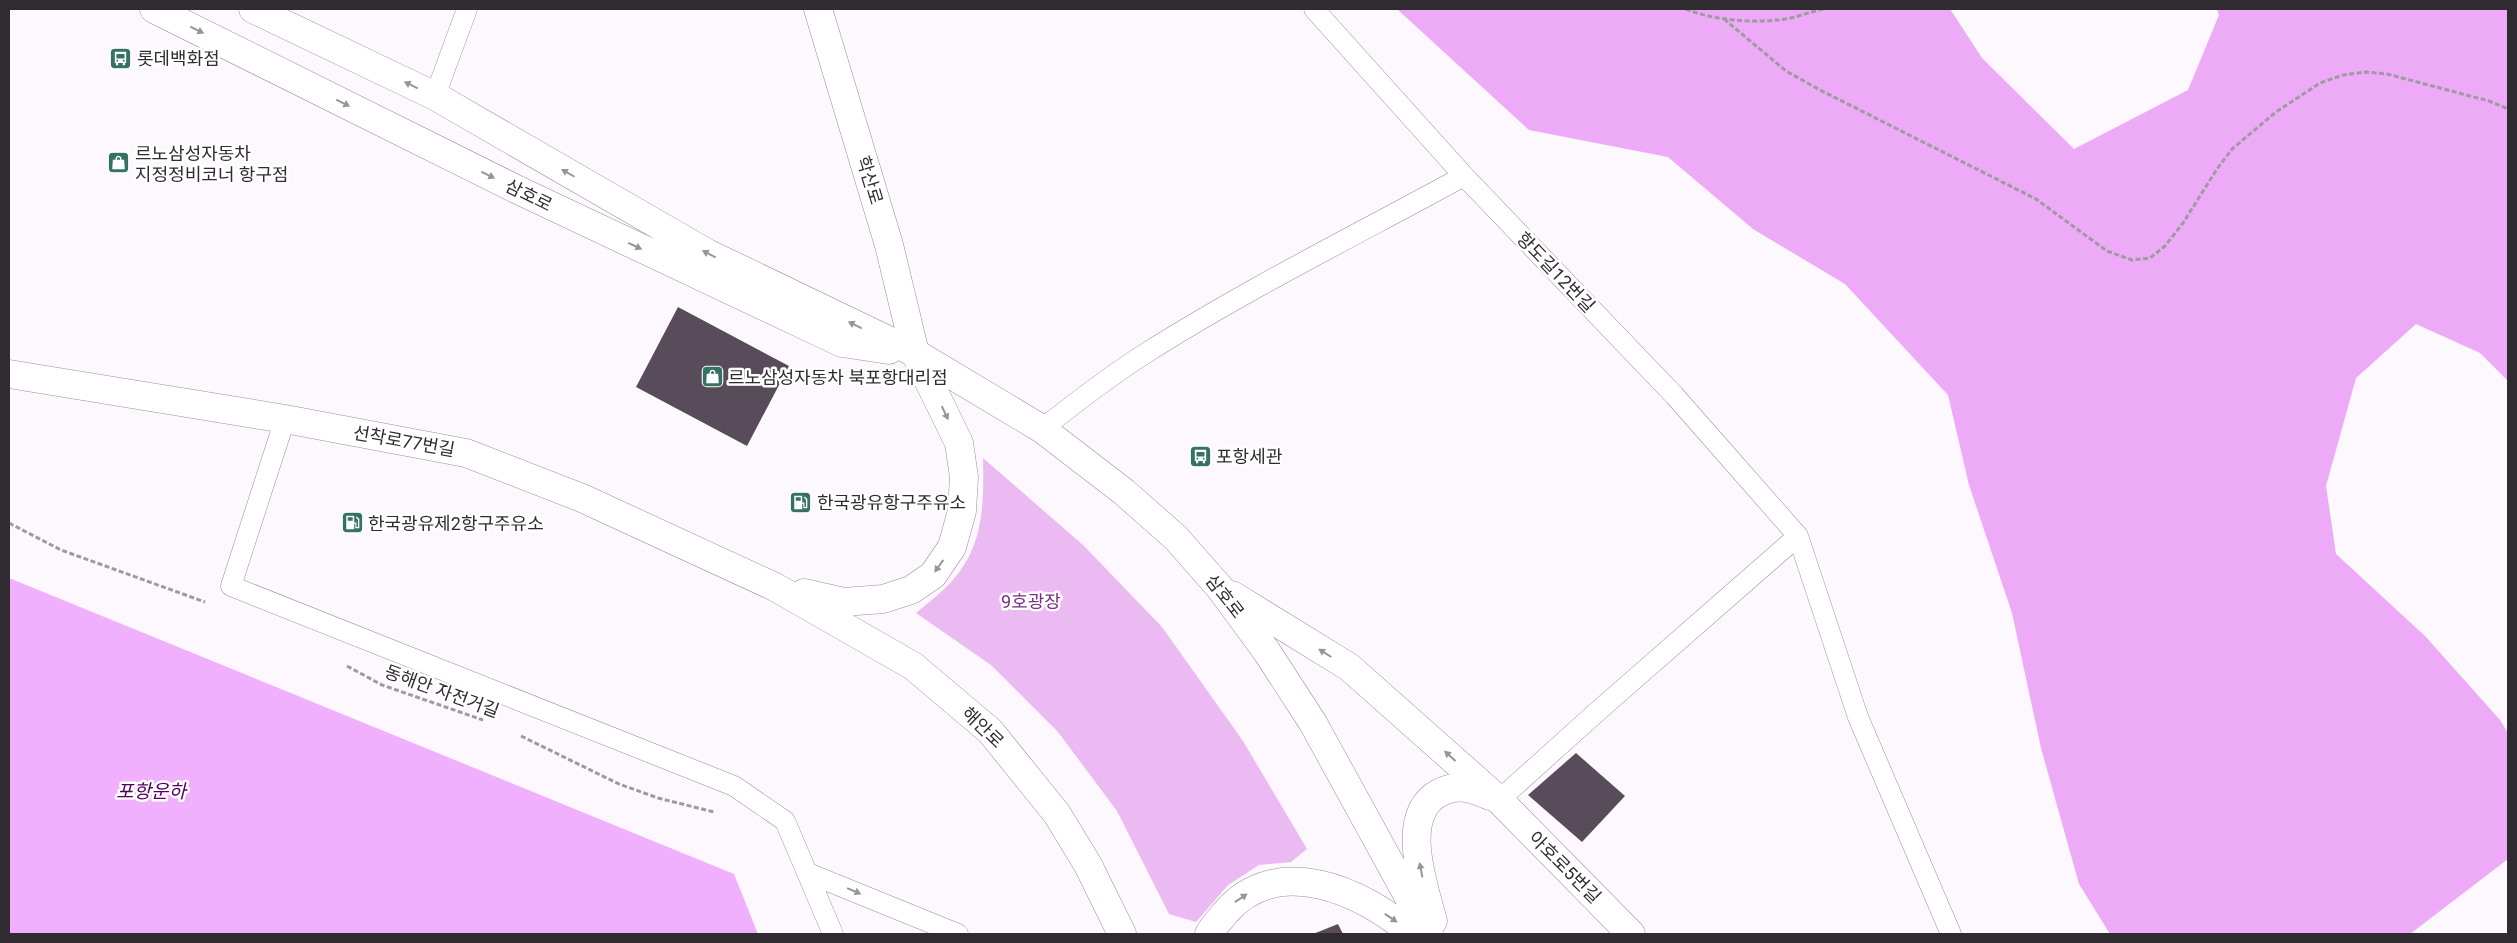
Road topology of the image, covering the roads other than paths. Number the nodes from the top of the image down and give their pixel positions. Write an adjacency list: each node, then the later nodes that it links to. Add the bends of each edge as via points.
1 (154, 9): 8 (main road, 삼호로, one-way to 8, via 518,190 842,344)
2 (253, 9): 6 (main road, 삼호로, one-way to 2)
3 (467, 9): 6 (lane)
4 (818, 9): 8 (main road, 학산로, via 889,245)
5 (1314, 9): 7 (lane, 항도길12번길)
6 (435, 96): 8 (main road, 삼호로, one-way to 6, via 707,253)
7 (1464, 176): 11 (lane, via 1194,324 1098,386); 12 (lane, 항도길12번길, via 1674,395)
8 (915, 354): 11 (main road, 삼호로); 13 (main road, 학산로, one-way to 13, via 959,443 964,477 962,511 952,547 932,575 911,590 883,599 844,602)
9 (9, 374): 10 (main road, 선착로77번길)
10 (285, 419): 13 (main road, 선착로77번길, via 466,452 582,498); 16 (lane, via 231,586 734,786 786,821)
11 (1042, 429): 14 (main road, 삼호로, via 1124,492 1176,538)
12 (1798, 536): 15 (lane); 25 (lane, via 1858,717)
13 (775, 587): 19 (main road, 해안로, via 913,666 990,731 1057,814 1088,865)
14 (1220, 588): 15 (main road, 아호로5번길, one-way to 14, via 1349,667); 22 (main road, 삼호로, via 1313,723)
15 (1499, 800): 23 (main road, one-way to 15, via 1418,855 1416,832 1422,812 1433,796 1448,788 1469,786); 24 (main road, 아호로5번길)
16 (808, 873): 17 (lane); 18 (lane, one-way to 18)
17 (833, 934)
18 (958, 934)
19 (1122, 934)
20 (1209, 934): 21 (main road, one-way to 21, via 1235,902 1257,888 1282,881 1314,883 1344,891 1371,904)
21 (1412, 934)
22 (1429, 934)
23 (1437, 934)
24 (1631, 934)
25 (1952, 934)

